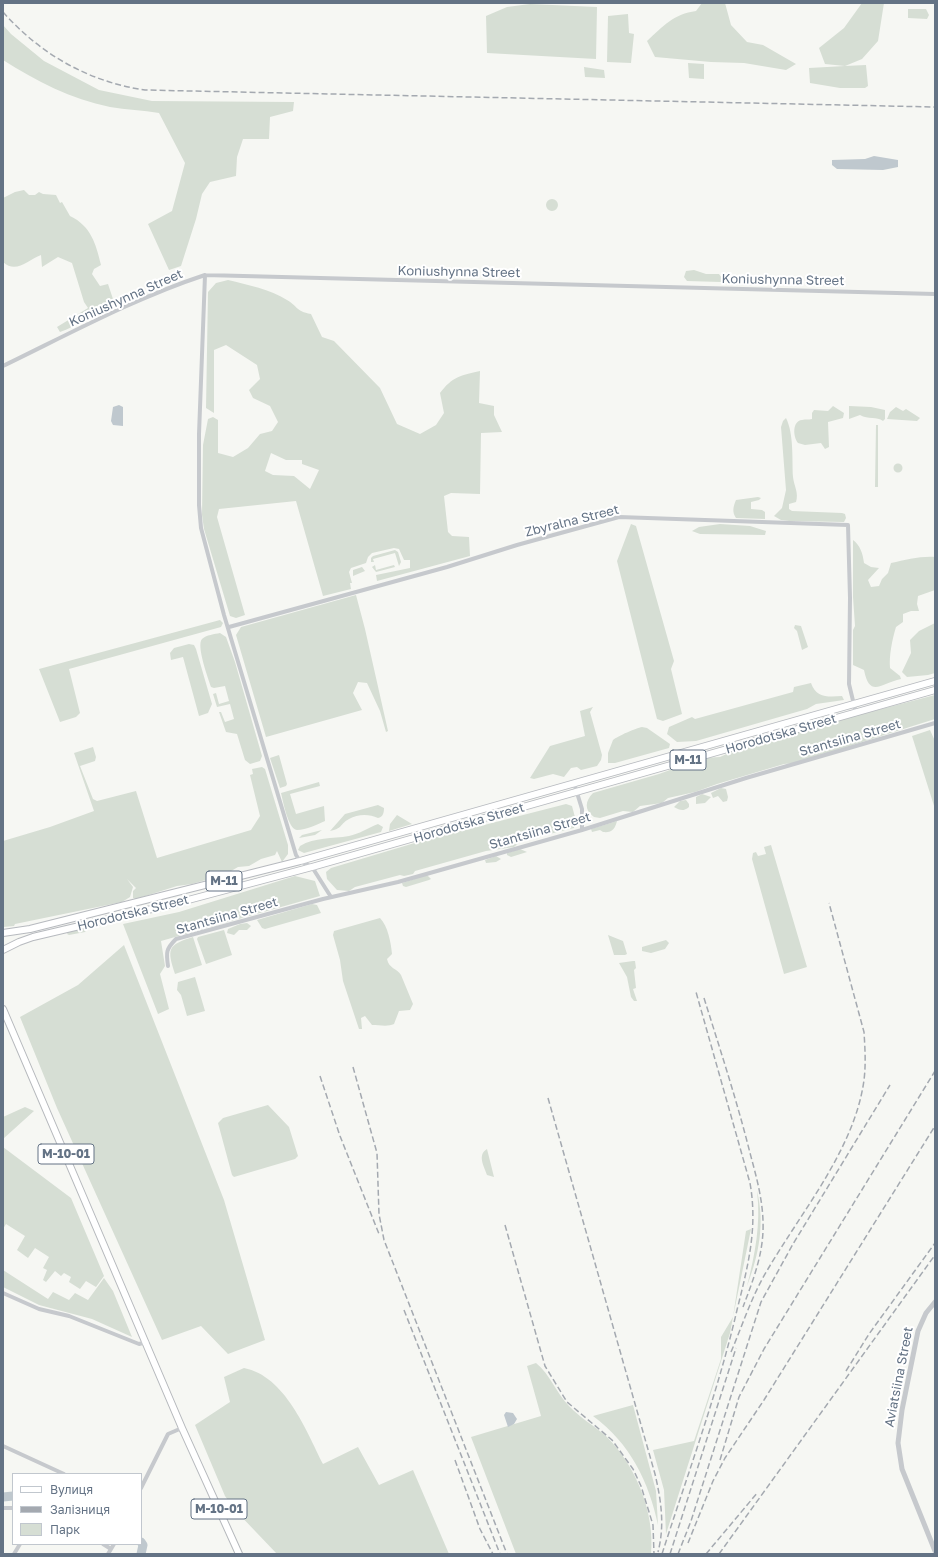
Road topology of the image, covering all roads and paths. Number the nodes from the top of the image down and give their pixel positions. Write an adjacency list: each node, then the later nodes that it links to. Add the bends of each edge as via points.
1 (205, 275): 2 (street, Koniushynna Street); 3 (street, Koniushynna Street, via 163,290); 4 (street, via 199,434 199,517)
2 (935, 294)
3 (3, 366)
4 (228, 626): 7 (street, Zbyralna Street, via 619,517 848,525 849,684); 13 (street, via 289,836)
5 (935, 681): 7 (main road, Horodotska Street / М-11)
6 (935, 690): 8 (main road, Horodotska Street / М-11)
7 (853, 704): 8 (street); 10 (main road, Horodotska Street / М-11)
8 (856, 713): 11 (main road, Horodotska Street / М-11)
9 (935, 723): 12 (street, Stantsiina Street, via 746,778)
10 (574, 784): 11 (street); 13 (main road, Horodotska Street / М-11)
11 (577, 792): 12 (street, via 582,809); 14 (main road, Horodotska Street / М-11)
12 (582, 830): 15 (street, Stantsiina Street, via 398,882)
13 (300, 861): 14 (street); 16 (main road, Horodotska Street / М-11, via 38,928)
14 (312, 867): 15 (street); 17 (main road, Horodotska Street / М-11, via 33,937)
15 (330, 897): 18 (street, Stantsiina Street, via 176,939 168,946)
16 (3, 933)
17 (3, 950)
18 (168, 966)
19 (3, 1009): 22 (main road, М-10-01)
20 (3, 1293): 22 (street, via 39,1309 69,1316 139,1344)
21 (935, 1302): 31 (street, Aviatsiina Street, via 926,1313 918,1331 898,1443 902,1469)
22 (147, 1342): 23 (main road, М-10-01)
23 (182, 1428): 26 (street, via 168,1434); 34 (main road, М-10-01)
24 (3, 1446): 25 (street)
25 (62, 1473)
26 (142, 1486)
27 (19, 1545): 32 (street)
28 (105, 1545): 30 (street)
29 (114, 1545): 30 (street)
30 (111, 1550): 33 (street)
31 (935, 1551)
32 (14, 1554)
33 (108, 1554)
34 (239, 1554)

